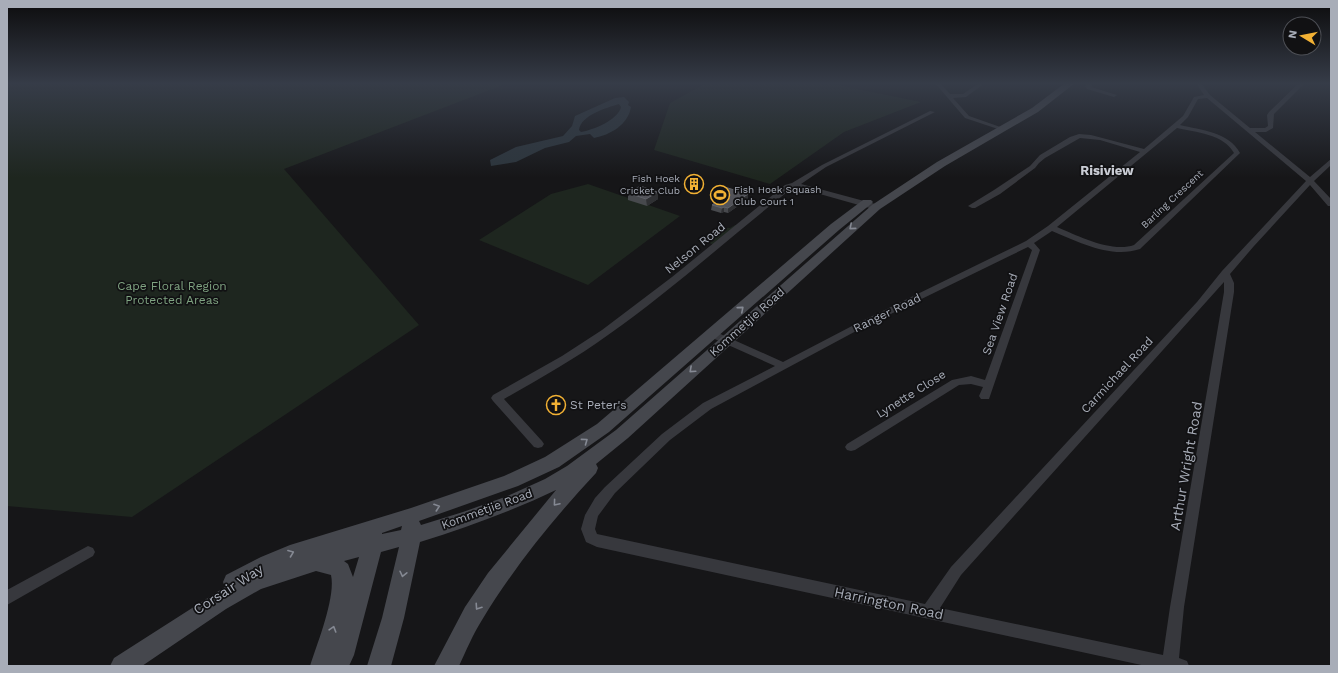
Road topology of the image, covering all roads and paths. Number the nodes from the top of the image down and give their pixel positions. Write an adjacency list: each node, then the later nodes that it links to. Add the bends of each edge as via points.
1 (927, 114): 14 (street, Nelson Road, via 824,166)
2 (965, 114): 9 (street)
3 (1016, 114): 9 (main road, Kommetjie Road)
4 (1025, 114): 9 (main road, Kommetjie Road)
5 (1187, 114): 8 (street, Ranger Road)
6 (1231, 114): 10 (street)
7 (1270, 114): 10 (street, via 1271,128)
8 (1176, 126): 11 (street, Ranger Road); 18 (street, Barling Crescent, via 1222,138 1237,153 1137,247 1130,250 1115,249)
9 (997, 127): 16 (main road, Kommetjie Road, via 941,164)
10 (1250, 130): 13 (street)
11 (1145, 151): 17 (street, via 1078,136 1040,159 1034,167 997,192); 18 (street, Ranger Road)
12 (1331, 161): 13 (street, Carmichael Road)
13 (1310, 181): 15 (street); 20 (street, Carmichael Road)
14 (795, 185): 16 (street); 26 (street, Nelson Road, via 788,187 660,292 605,333 498,398)
15 (1331, 204)
16 (870, 205): 21 (main road, Kommetjie Road)
17 (972, 206)
18 (1051, 228): 19 (street, Ranger Road)
19 (1029, 243): 22 (street, Ranger Road, via 855,328); 23 (street, Sea View Road, via 1036,250)
20 (1225, 273): 34 (street, Carmichael Road, via 1200,304 956,571); 35 (street, Arthur Wright Road, via 1229,292 1177,607)
21 (719, 337): 22 (street); 25 (main road, Kommetjie Road, one-way to 25); 28 (main road, Kommetjie Road, one-way to 21, via 565,454 603,428)
22 (784, 366): 30 (street, Ranger Road, via 707,406 681,425 610,490 592,515 588,529 591,538)
23 (989, 385): 24 (street, Sea View Road); 27 (street, Lynette Close, via 971,380 956,382)
24 (985, 396)
25 (622, 434): 28 (main road, Kommetjie Road, via 574,471 512,502 467,518); 41 (main road, one-way to 41, via 559,500 496,580 473,614)
26 (538, 444)
27 (851, 447)
28 (412, 525): 29 (main road, Kommetjie Road); 40 (main road, one-way to 40, via 393,618)
29 (373, 536): 32 (main road, Corsair Way); 36 (main road, Corsair Way, one-way to 29, via 245,576 290,554); 39 (main road)
30 (597, 541): 34 (street, Harrington Road)
31 (88, 552): 33 (street)
32 (314, 562): 37 (main road, Corsair Way, via 236,591); 38 (main road, one-way to 32, via 341,603 344,581 342,572 336,566)
33 (7, 598)
34 (929, 611): 35 (street, Harrington Road)
35 (1174, 665)
36 (118, 666)
37 (122, 666)
38 (322, 666)
39 (337, 666)
40 (379, 666)
41 (446, 666)

